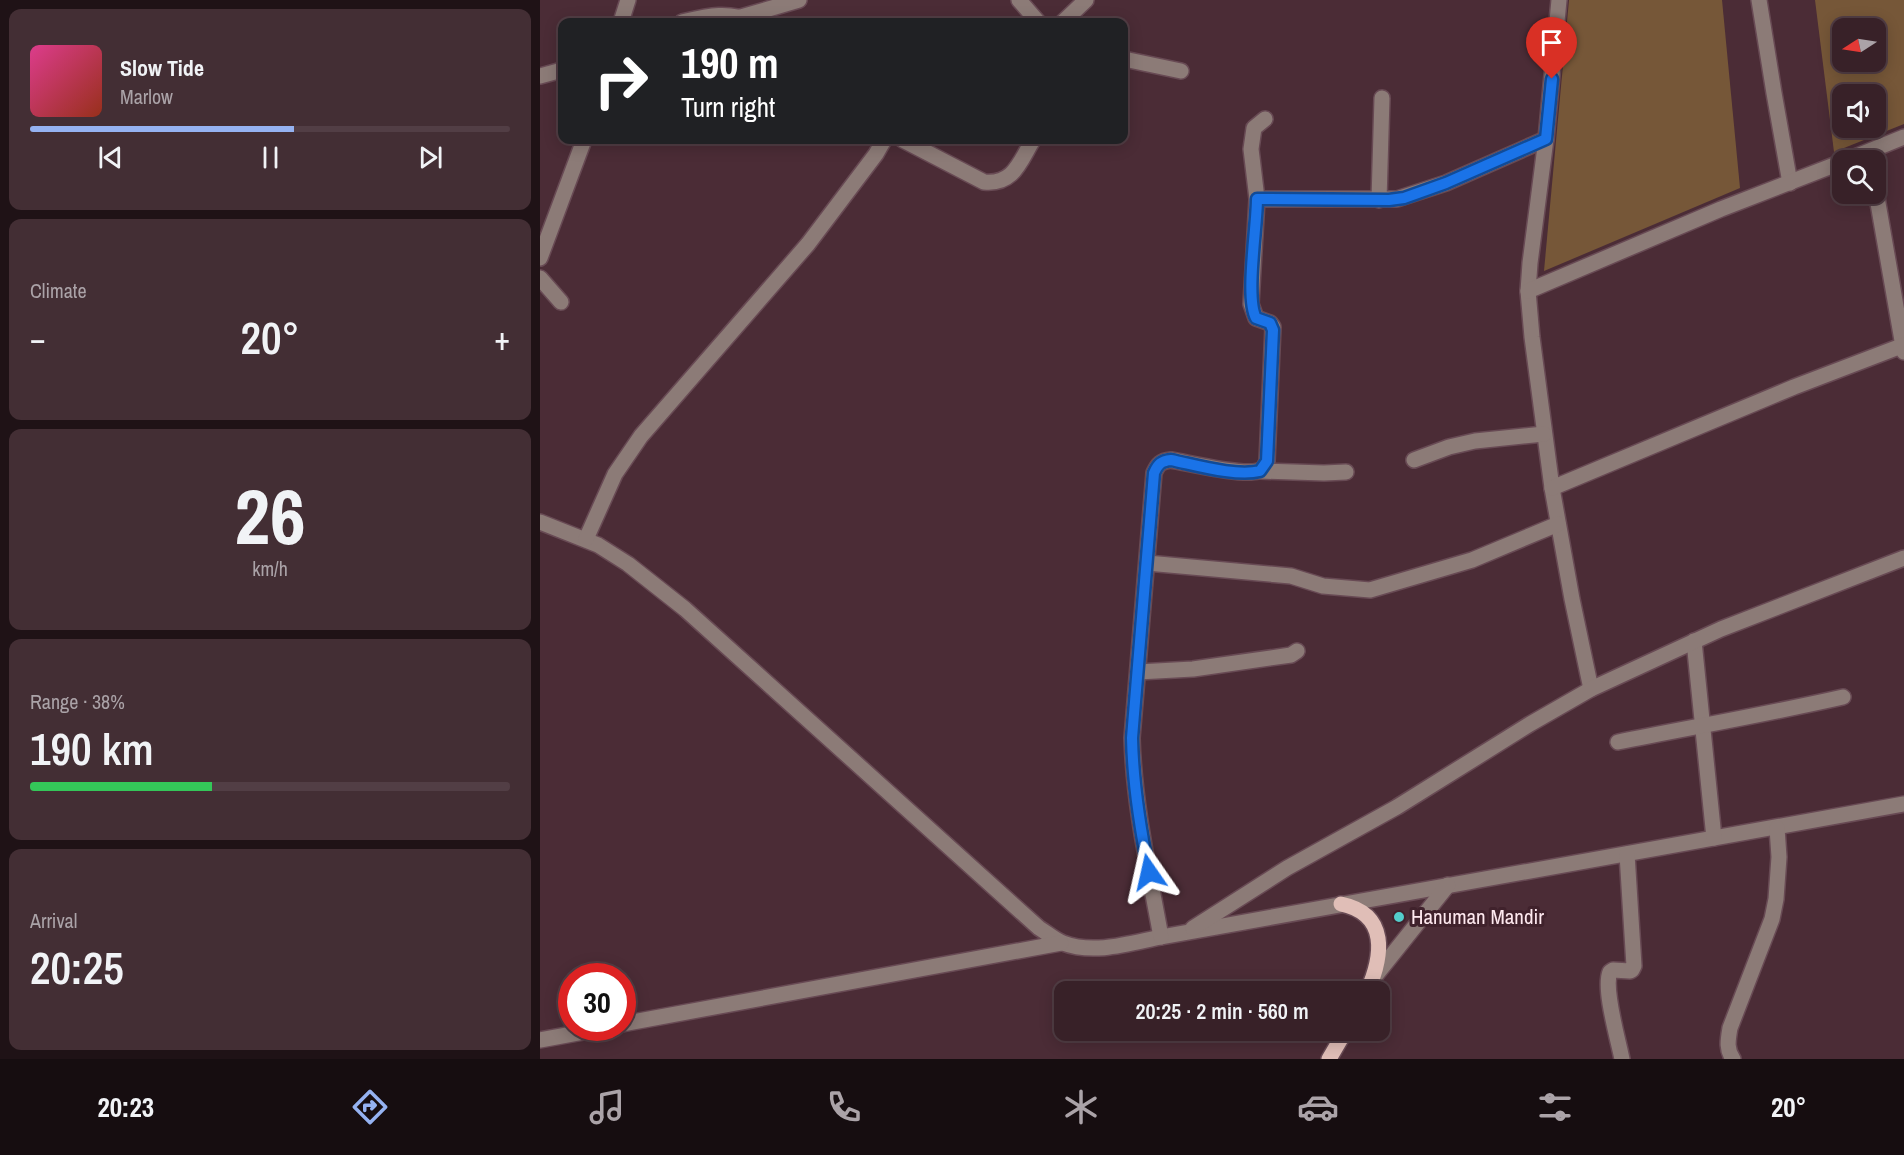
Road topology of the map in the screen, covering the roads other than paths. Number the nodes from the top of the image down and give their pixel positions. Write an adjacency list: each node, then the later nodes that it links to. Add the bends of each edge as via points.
1 (628, 0): 7 (street)
2 (799, 0): 10 (street)
3 (1019, 0): 11 (street)
4 (1086, 0): 12 (street)
5 (1560, 0): 20 (street)
6 (1759, 0): 27 (street)
7 (622, 18)
8 (699, 18): 9 (street, via 727,15)
9 (739, 18)
10 (752, 18)
11 (1035, 18)
12 (1067, 18)
13 (1128, 60): 15 (street)
14 (558, 71): 16 (street)
15 (1181, 71)
16 (540, 76)
17 (1382, 98): 29 (street)
18 (1265, 119): 28 (street, via 1251,136)
19 (1904, 137): 25 (street)
20 (1546, 139): 29 (street, via 1446,183 1404,198); 33 (street)
21 (583, 144): 31 (street)
22 (882, 144): 43 (street, via 808,244 641,436 615,474)
23 (911, 144): 24 (street, via 984,182 996,183 1007,179)
24 (1031, 144)
25 (1881, 150)
26 (1832, 166): 27 (street)
27 (1790, 183): 33 (street, via 1721,208)
28 (1257, 199): 29 (street); 38 (street, via 1251,304 1256,318 1270,323 1273,330 1268,453)
29 (1378, 200)
30 (1878, 204): 35 (street)
31 (540, 258)
32 (540, 278): 34 (street)
33 (1528, 291): 36 (street)
34 (561, 302)
35 (1903, 347): 40 (street, via 1794,387)
36 (1544, 434): 37 (street, via 1475,441); 40 (street)
37 (1414, 460)
38 (1260, 471): 39 (street); 45 (street, via 1229,471 1171,460 1158,465 1154,473)
39 (1346, 472)
40 (1552, 488): 42 (street)
41 (540, 522): 43 (street)
42 (1558, 524): 45 (street, via 1472,560 1370,590 1323,586 1291,576); 49 (street)
43 (586, 540): 61 (street, via 628,564 685,609 1039,928)
44 (1904, 558): 46 (street)
45 (1147, 563): 48 (street)
46 (1694, 641): 49 (street); 51 (street)
47 (1297, 651): 48 (street, via 1193,669)
48 (1138, 672): 60 (street, via 1133,771)
49 (1591, 689): 59 (street, via 1397,807 1287,868)
50 (1843, 697): 51 (street)
51 (1701, 725): 52 (street); 55 (street)
52 (1618, 742)
53 (1904, 804): 54 (street)
54 (1777, 828): 55 (street); 70 (street, via 1776,899 1730,1028 1728,1042)
55 (1714, 838): 56 (street)
56 (1627, 854): 57 (street); 69 (street, via 1634,966 1630,971 1613,970 1608,982)
57 (1448, 885): 58 (street); 63 (street)
58 (1341, 904): 59 (street); 62 (main road, via 1362,911 1377,932 1377,961)
59 (1185, 933): 60 (street)
60 (1161, 937): 61 (street, via 1103,947 1082,948)
61 (1062, 943): 64 (street)
62 (1371, 981)
63 (1373, 981)
64 (636, 1021)
65 (558, 1037): 66 (street)
66 (540, 1040)
67 (1340, 1041): 68 (main road)
68 (1329, 1059)
69 (1622, 1059)
70 (1733, 1059)

